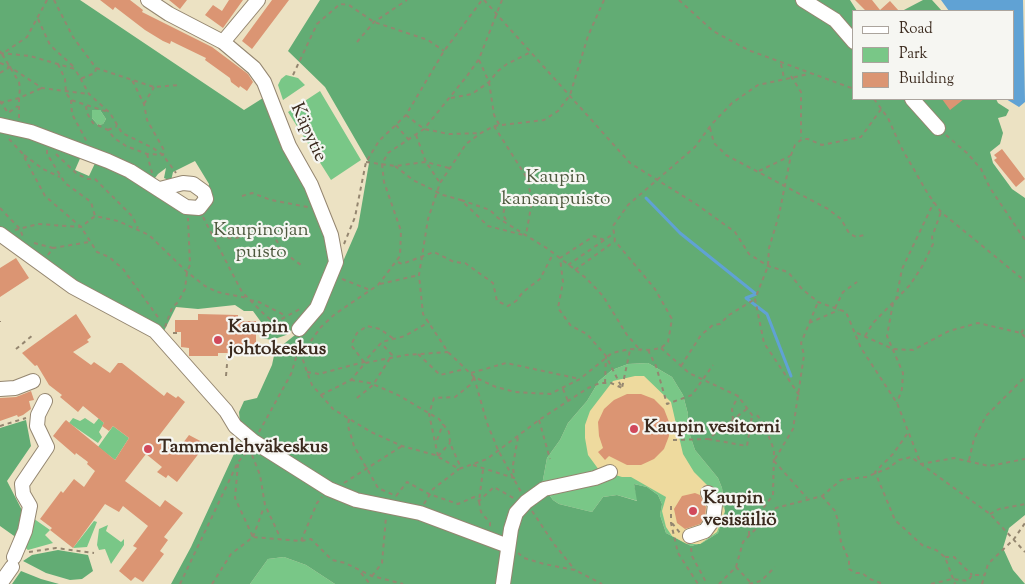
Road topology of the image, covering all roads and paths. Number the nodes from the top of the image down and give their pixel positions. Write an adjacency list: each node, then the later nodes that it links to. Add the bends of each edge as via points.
1 (47, 0): 12 (path)
2 (54, 0): 25 (path, via 73,37)
3 (148, 0): 15 (street, Käpytie)
4 (258, 0): 15 (street)
5 (407, 0): 13 (path)
6 (483, 0): 11 (path); 17 (path)
7 (502, 0): 11 (path)
8 (604, 0): 41 (path, via 588,36)
9 (679, 0): 23 (path, via 713,31)
10 (804, 0): 14 (street, via 835,20)
11 (496, 13): 19 (path); 20 (path)
12 (38, 19): 18 (path, via 27,37); 26 (path, via 50,45)
13 (374, 22): 16 (path); 17 (path, via 428,40); 29 (path, via 348,5 340,4 317,24)
14 (852, 40)
15 (223, 42): 94 (street, Käpytie, via 254,68 264,82 289,146)
16 (357, 42)
17 (444, 51): 53 (path)
18 (1, 52): 22 (path); 24 (path)
19 (531, 52): 34 (path, via 498,71); 41 (path)
20 (479, 58): 34 (path); 43 (path)
21 (0, 63): 24 (path)
22 (58, 64): 26 (path); 39 (path, via 65,79)
23 (781, 64): 28 (path); 32 (path)
24 (10, 67): 27 (path); 37 (path); 42 (path, via 19,82)
25 (96, 68): 31 (path); 33 (path, via 95,74)
26 (75, 69): 33 (path)
27 (0, 73)
28 (808, 74): 30 (path); 38 (path)
29 (293, 75)
30 (791, 76): 32 (path); 68 (path, via 801,92)
31 (131, 78): 36 (path); 48 (path)
32 (784, 78): 59 (path, via 758,85 747,92 732,103)
33 (80, 79): 40 (path)
34 (489, 82): 43 (path, via 472,94); 57 (path, via 494,115)
35 (180, 85): 36 (path)
36 (154, 87): 48 (path)
37 (42, 88): 39 (path); 42 (path)
38 (852, 88)
39 (66, 93): 40 (path); 44 (path)
40 (89, 94): 52 (path)
41 (570, 95): 57 (path, via 558,111 544,120); 82 (path, via 630,163)
42 (19, 98): 47 (path); 49 (path)
43 (452, 98): 62 (path)
44 (71, 100): 50 (path); 70 (path, via 72,114 84,136)
45 (875, 100): 51 (path)
46 (913, 100): 60 (street)
47 (0, 102): 49 (path, via 8,113)
48 (144, 104): 72 (path, via 147,120 164,150)
49 (18, 106): 58 (path)
50 (86, 106): 52 (path); 61 (path, via 93,123)
51 (882, 108): 68 (path, via 861,137 854,140 822,145); 91 (path)
52 (110, 113): 55 (path)
53 (406, 115): 54 (path); 62 (path)
54 (396, 125): 67 (path); 75 (path, via 379,141)
55 (117, 126): 61 (path); 72 (path, via 122,134)
56 (494, 126): 57 (path); 64 (path); 104 (path, via 527,178 532,201)
57 (500, 126)
58 (20, 128): 63 (street); 66 (street)
59 (710, 128): 80 (path, via 714,143 726,155); 82 (path)
60 (938, 128): 108 (path, via 981,169)
61 (108, 130): 71 (path, via 126,146)
62 (424, 130): 64 (path, via 448,134); 65 (path)
63 (3, 131): 69 (path)
64 (481, 133): 79 (path, via 466,144)
65 (416, 135): 67 (path); 76 (path)
66 (49, 139): 70 (street); 81 (path, via 47,154); 99 (path, via 62,162 82,177 95,179 132,216)
67 (408, 139): 77 (path, via 388,153)
68 (802, 139): 73 (path)
69 (22, 153): 81 (path); 98 (path, via 45,196)
70 (88, 153): 86 (street, via 127,169)
71 (147, 154): 72 (path); 86 (path)
72 (163, 155): 83 (path)
73 (791, 155): 80 (path); 85 (path)
74 (361, 160): 75 (path)
75 (366, 162): 77 (path); 121 (path, via 355,217)
76 (426, 162): 78 (path); 79 (path); 84 (path)
77 (382, 164): 78 (path); 116 (path, via 384,182 401,231)
78 (395, 166): 87 (path, via 413,180)
79 (449, 168): 84 (path)
80 (759, 171): 85 (path)
81 (60, 177): 96 (path, via 91,202)
82 (658, 182): 103 (path, via 622,212); 120 (path, via 735,232 750,254)
83 (183, 183): 86 (street); 93 (street, via 193,184 204,192 206,199)
84 (440, 183): 87 (path)
85 (784, 185): 105 (path, via 841,218 849,233 856,237); 120 (path, via 779,216 768,248)
86 (155, 186): 93 (street)
87 (438, 192): 89 (path); 114 (path, via 428,219)
88 (242, 196): 94 (path, via 252,193 271,200)
89 (461, 200): 97 (path, via 490,210); 104 (path, via 488,226)
90 (506, 201): 97 (path, via 503,214)
91 (934, 202): 95 (path); 131 (path, via 902,269)
92 (0, 208): 100 (path)
93 (192, 208): 102 (path); 123 (path)
94 (320, 208): 121 (street, Käpytie, via 331,235)
95 (941, 212): 125 (path); 131 (path, via 928,256)
96 (95, 216): 98 (path); 99 (path)
97 (510, 225): 104 (path)
98 (81, 227): 100 (path, via 38,224); 111 (path)
99 (138, 228): 123 (path, via 164,247)
100 (20, 229): 101 (path); 106 (path)
101 (5, 232): 119 (street)
102 (212, 234): 117 (path, via 233,239 270,230 283,252); 129 (path)
103 (613, 234): 107 (path); 109 (path)
104 (526, 235): 113 (path)
105 (864, 235)
106 (24, 238)
107 (604, 240): 115 (path, via 594,236); 118 (path)
108 (1025, 240)
109 (615, 241): 122 (path); 147 (path, via 655,289 672,319 668,342)
110 (32, 242): 112 (path)
111 (90, 242): 112 (path); 123 (path, via 98,252 123,269 161,321 163,334 172,308 185,289)
112 (53, 248): 119 (path)
113 (553, 253): 114 (path, via 540,279 508,306 497,301 493,283 465,263 454,262 434,252); 115 (path)
114 (422, 256): 116 (path, via 402,264); 124 (path)
115 (560, 258): 118 (path); 156 (path, via 563,282 558,308 571,326 587,334)
116 (398, 262): 127 (path)
117 (300, 265)
118 (568, 265): 122 (path)
119 (43, 266): 200 (street, via 73,287 155,331)
120 (768, 266): 130 (path); 132 (path, via 788,272 802,290)
121 (334, 269): 128 (path); 139 (street, via 318,308)
122 (575, 270): 152 (path, via 603,296)
123 (187, 272): 129 (path, via 217,292)
124 (419, 275): 127 (path); 136 (path, via 423,314)
125 (1025, 281)
126 (857, 282): 134 (path, via 843,292)
127 (378, 285): 128 (path)
128 (370, 290): 159 (path, via 321,327 308,345)
129 (248, 299): 129 (path, via 271,320 278,321 286,316)
130 (755, 299): 162 (path, via 701,335); 180 (path, via 764,343)
131 (896, 300): 133 (path)
132 (818, 302): 134 (path); 137 (path)
133 (893, 303): 143 (path); 150 (path, via 887,336)
134 (834, 308): 135 (path)
135 (839, 310): 137 (path); 140 (path, via 846,312)
136 (429, 322): 145 (path); 153 (path)
137 (809, 323): 180 (path, via 801,343 804,355)
138 (1025, 326): 141 (path)
139 (299, 329): 157 (path)
140 (855, 333): 143 (path); 184 (path)
141 (1021, 333): 144 (path); 150 (path, via 978,323 949,331 913,350)
142 (33, 335): 148 (path)
143 (865, 336): 150 (path)
144 (1025, 337)
145 (394, 339): 146 (path); 160 (path, via 380,328 367,326 357,333 351,345)
146 (381, 343): 158 (path, via 390,351); 160 (path)
147 (661, 348): 151 (path); 162 (path)
148 (16, 349)
149 (630, 349): 152 (path); 156 (path); 175 (path)
150 (894, 349): 184 (path, via 903,373)
151 (648, 350): 152 (path); 171 (path, via 656,366 666,404 692,395)
152 (641, 351)
153 (448, 352): 155 (path); 163 (path)
154 (228, 353): 166 (path)
155 (418, 354): 158 (path); 163 (path, via 440,375)
156 (606, 356): 169 (path); 173 (path); 175 (path)
157 (296, 358): 159 (path); 200 (path, via 287,383)
158 (390, 358): 170 (path, via 364,363); 174 (path)
159 (303, 360): 164 (path)
160 (364, 362): 164 (path, via 319,374)
161 (713, 365): 171 (path)
162 (681, 366): 171 (path)
163 (465, 369): 165 (path)
164 (307, 372): 178 (path)
165 (470, 373): 167 (path); 169 (path, via 506,363)
166 (226, 376)
167 (474, 377): 177 (path, via 515,392 550,394); 187 (path, via 470,385 455,397 434,398); 202 (path, via 486,423)
168 (1025, 377): 205 (path, via 986,416 974,439)
169 (580, 379): 177 (path)
170 (351, 380): 174 (path); 178 (path)
171 (704, 380): 179 (path)
172 (33, 381): 176 (street)
173 (605, 383): 175 (path); 183 (path, via 588,388)
174 (373, 385): 181 (path); 187 (path, via 398,395)
175 (622, 388)
176 (0, 389)
177 (562, 389): 183 (path)
178 (320, 396): 189 (path)
179 (738, 396): 185 (path); 191 (path, via 732,409)
180 (798, 396): 206 (path, via 793,429)
181 (358, 398)
182 (46, 401): 186 (street)
183 (568, 401): 190 (path)
184 (897, 403): 194 (path)
185 (748, 408): 188 (path); 191 (path)
186 (38, 414): 193 (path); 241 (street, via 37,426 47,447 22,484 30,506)
187 (429, 414): 192 (path); 198 (path)
188 (752, 416): 196 (path, via 747,446); 206 (path, via 758,416 766,429 774,450)
189 (349, 419): 201 (path); 210 (path, via 354,446)
190 (539, 420): 195 (path); 203 (path)
191 (733, 421): 196 (path)
192 (443, 424): 198 (path); 199 (path, via 449,432)
193 (0, 426)
194 (908, 434): 208 (path); 214 (path)
195 (518, 435): 202 (path); 215 (path)
196 (708, 438): 197 (path)
197 (673, 440)
198 (436, 441): 199 (path, via 438,456)
199 (450, 443): 211 (path)
200 (252, 444): 207 (path); 216 (street); 224 (path)
201 (402, 446): 210 (path); 211 (path, via 435,455)
202 (498, 450): 209 (path); 215 (path)
203 (550, 459)
204 (1025, 459): 205 (path, via 989,466)
205 (969, 460): 208 (path, via 954,458)
206 (774, 461): 220 (path); 230 (path, via 773,495 749,527)
207 (238, 462): 232 (path, via 234,498); 253 (path)
208 (921, 464): 214 (path, via 911,458 898,460 889,468); 228 (path)
209 (472, 466): 211 (path); 212 (path)
210 (367, 467): 216 (path); 218 (path, via 378,488 396,496 406,482)
211 (460, 469): 218 (path)
212 (483, 469): 215 (path); 221 (path)
213 (610, 472): 222 (street, via 544,489)
214 (875, 472): 219 (path, via 866,477 842,480); 240 (path, via 900,527 922,545)
215 (514, 478): 222 (path)
216 (332, 491): 226 (street); 236 (path, via 317,503)
217 (708, 492): 231 (street, via 715,505 713,520 705,531)
218 (429, 494): 221 (path, via 458,504 474,497); 227 (path)
219 (822, 496): 220 (path); 262 (path, via 838,521 849,569 862,572)
220 (807, 499): 230 (path, via 776,508)
221 (479, 500): 222 (path, via 494,487); 234 (path, via 481,512 490,523)
222 (525, 502): 237 (street, via 516,513); 244 (path)
223 (1025, 504): 228 (path)
224 (265, 505): 232 (path); 233 (path)
225 (672, 506): 258 (path, via 671,523 678,552)
226 (390, 508): 227 (street); 248 (path, via 383,534 382,563)
227 (420, 513): 234 (street)
228 (990, 514): 235 (path)
229 (1025, 523): 235 (path)
230 (749, 535): 242 (path, via 743,542)
231 (690, 536): 259 (path, via 692,556)
232 (253, 537): 233 (path); 250 (path, via 230,554)
233 (281, 538): 236 (path)
234 (489, 539): 237 (street)
235 (1014, 539): 238 (path); 247 (path, via 988,564)
236 (301, 541): 245 (path, via 312,539 332,560 345,562)
237 (508, 546): 244 (path, via 524,558); 256 (street)
238 (1025, 552)
239 (94, 553): 241 (path, via 56,548)
240 (945, 557): 246 (path, via 954,557); 249 (path)
241 (17, 559): 252 (street)
242 (736, 567): 260 (path); 261 (path)
243 (776, 567): 261 (path, via 761,581)
244 (575, 570): 257 (path)
245 (360, 571): 248 (path); 254 (path)
246 (972, 575): 247 (path); 249 (path, via 968,581)
247 (984, 575): 265 (path)
248 (372, 576): 251 (path)
249 (952, 579): 263 (path); 264 (path)
250 (213, 583)
251 (399, 583): 255 (path)
252 (0, 584)
253 (180, 584)
254 (370, 584)
255 (403, 584)
256 (503, 584)
257 (602, 584)
258 (698, 584)
259 (707, 584)
260 (719, 584)
261 (751, 584)
262 (883, 584)
263 (932, 584)
264 (955, 584)
265 (982, 584)

